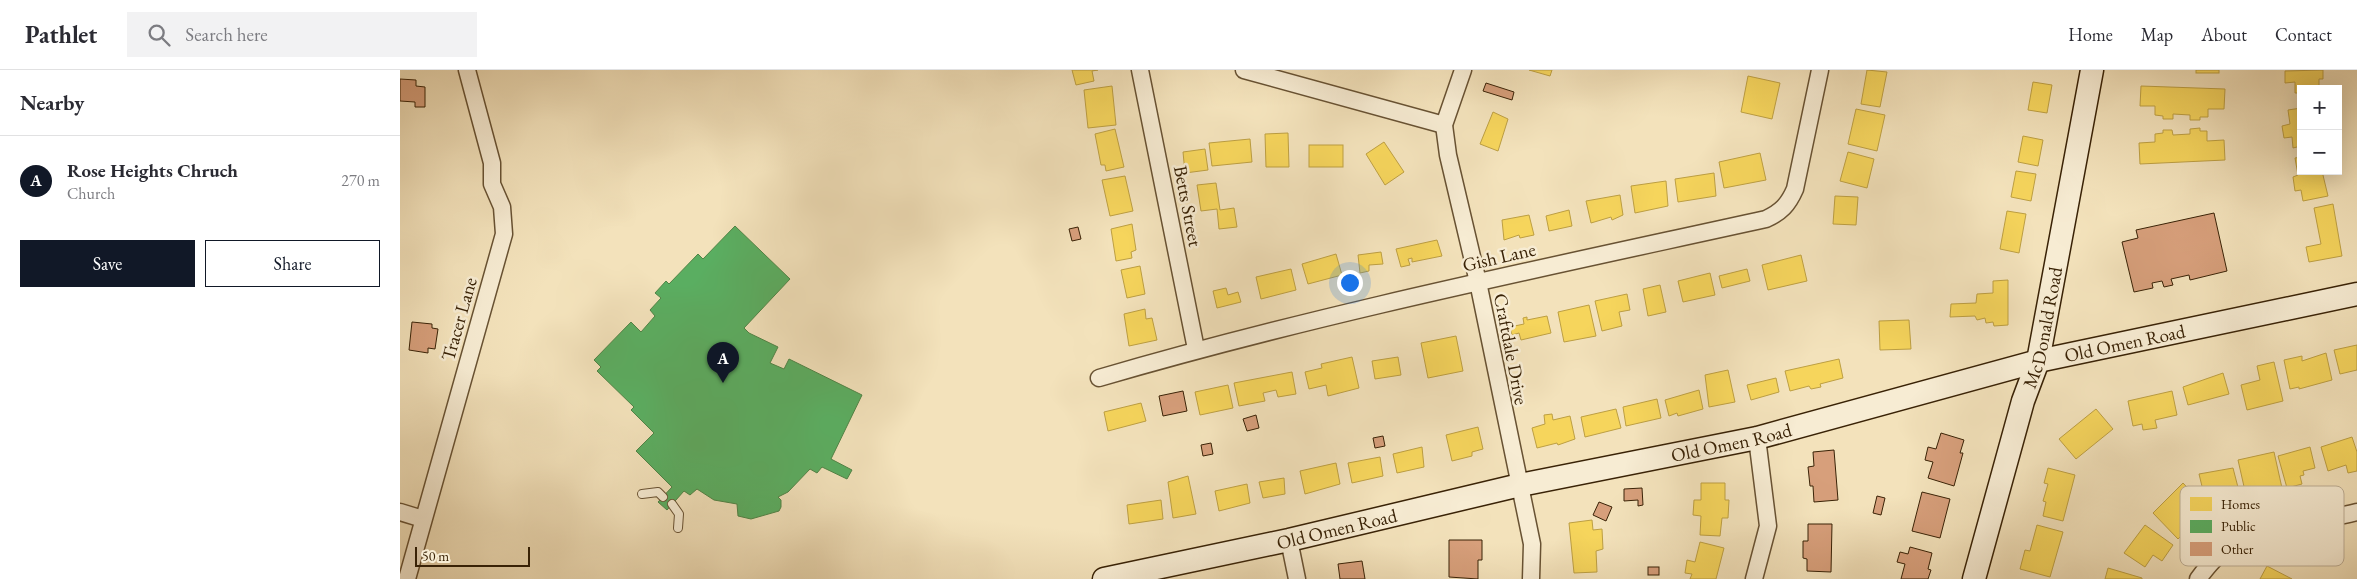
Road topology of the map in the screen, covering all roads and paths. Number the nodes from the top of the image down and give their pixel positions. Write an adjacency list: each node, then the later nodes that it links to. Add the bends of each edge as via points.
1 (467, 70): 21 (street, Tracer Lane, via 492,163 492,184 502,207 504,234)
2 (1140, 70): 10 (street, Betts Street)
3 (1244, 70): 7 (street)
4 (1463, 70): 7 (street, Craftdale Drive)
5 (1820, 70): 8 (street, Gish Lane, via 1794,189 1789,202 1779,213 1766,219)
6 (2092, 70): 11 (street, McDonald Road)
7 (1444, 125): 8 (street, Craftdale Drive)
8 (1478, 282): 10 (street, Gish Lane); 14 (street, Craftdale Drive)
9 (2357, 294): 11 (street, Old Omen Road)
10 (1196, 349): 12 (street, Gish Lane)
11 (2038, 361): 13 (street, Old Omen Road); 30 (street, McDonald Road, via 2023,400)
12 (1099, 378)
13 (1757, 438): 14 (street, Old Omen Road); 29 (street, via 1768,526)
14 (1520, 485): 23 (street, Old Omen Road); 28 (street, Craftdale Drive, via 1532,544)
15 (642, 494): 16 (lane, via 658,492)
16 (663, 497)
17 (672, 504): 22 (lane, via 679,514)
18 (400, 512): 21 (street)
19 (2357, 512): 20 (street)
20 (2344, 515)
21 (423, 519): 25 (street, Tracer Lane)
22 (678, 528)
23 (1289, 540): 26 (street, Old Omen Road); 27 (street)
24 (2209, 566): 31 (street)
25 (407, 579)
26 (1104, 579)
27 (1297, 579)
28 (1531, 579)
29 (1754, 579)
30 (1974, 579)
31 (2198, 579)

